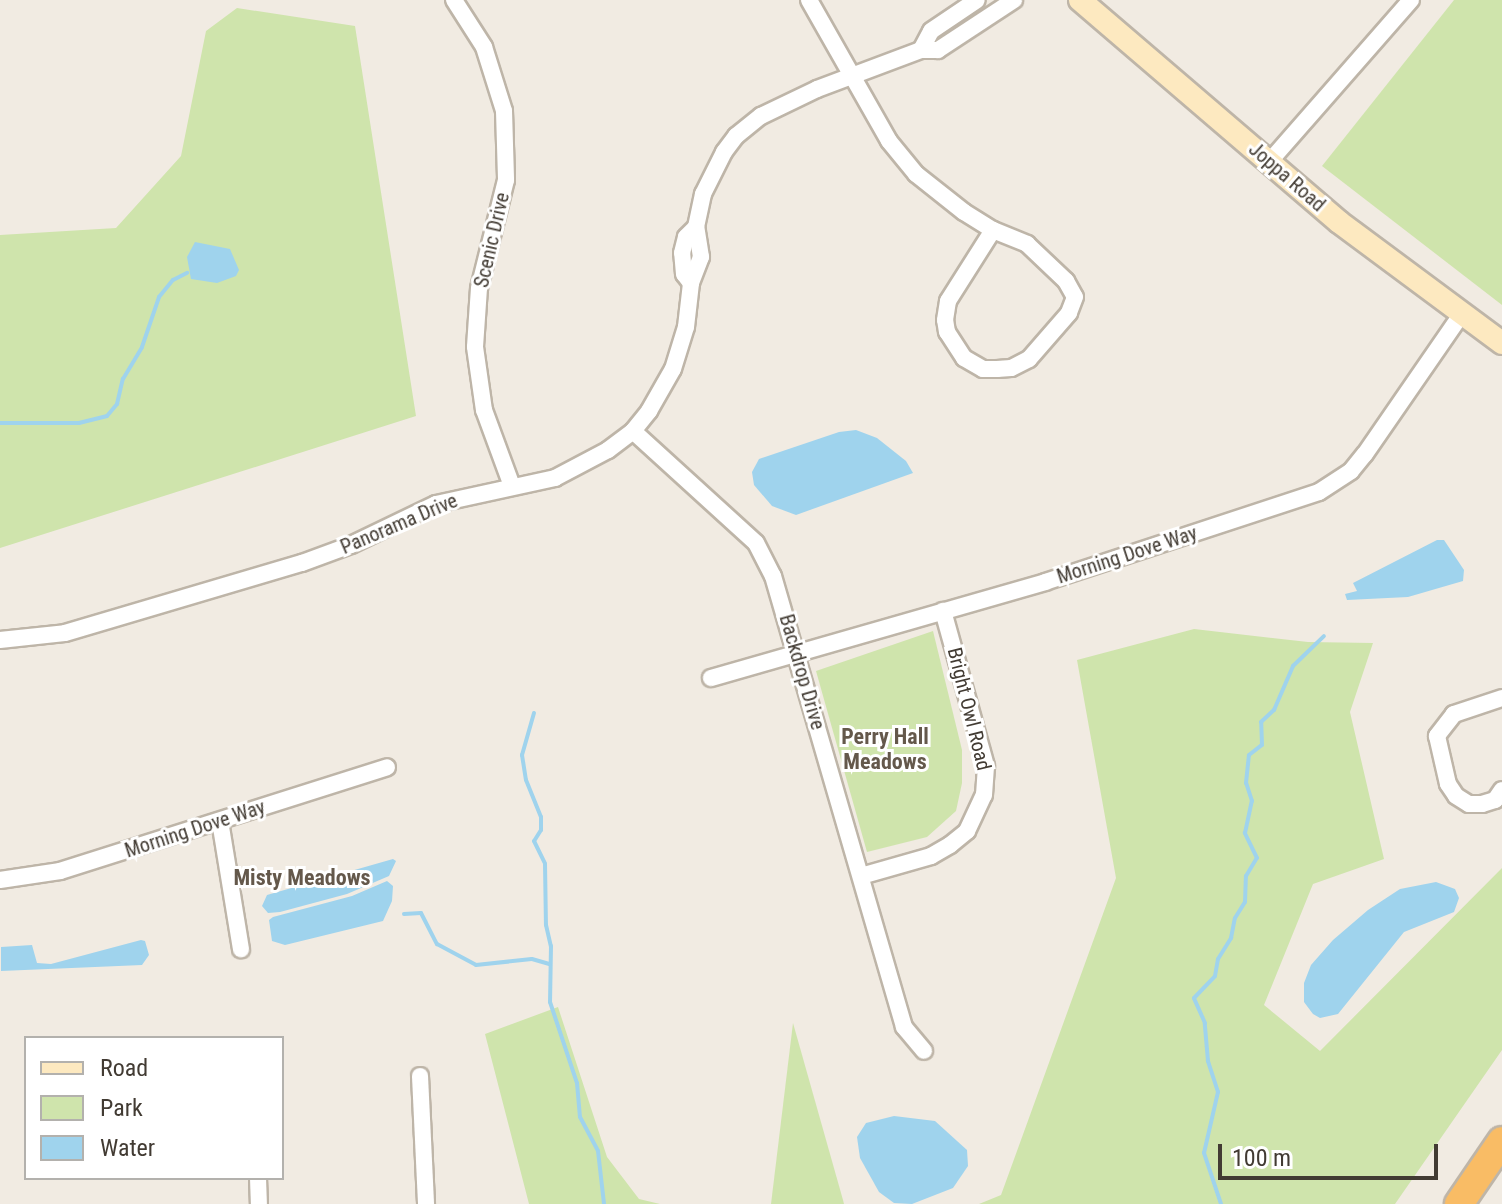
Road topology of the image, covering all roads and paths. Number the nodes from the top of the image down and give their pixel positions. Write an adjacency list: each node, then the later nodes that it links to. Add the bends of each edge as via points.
1 (454, 0): 14 (street, Scenic Drive, via 484,47 504,111 506,180 479,288 475,347 484,410)
2 (809, 0): 8 (street)
3 (977, 0): 7 (street, Panorama Drive, via 931,31)
4 (1014, 0): 7 (street, Panorama Drive, via 938,50)
5 (1080, 0): 9 (street, Joppa Road)
6 (1411, 0): 9 (street)
7 (921, 50): 8 (street, Panorama Drive)
8 (853, 77): 10 (street, via 889,141 916,174); 13 (street, Panorama Drive, via 790,101 736,136 708,182 696,227 701,257 673,369)
9 (1270, 161): 11 (street, Joppa Road, via 1339,222)
10 (993, 230): 10 (street, via 948,301 945,320 964,358 983,369 1011,368 1029,359 1069,313 1075,297 1048,261 1027,244)
11 (1463, 312): 12 (street, Joppa Road); 15 (street, Morning Dove Way, via 1365,454 1319,492)
12 (1502, 343)
13 (633, 431): 14 (street, Panorama Drive, via 573,471); 17 (street, Backdrop Drive, via 756,543 773,576)
14 (512, 486): 16 (street, Panorama Drive, via 436,504 302,563 65,633)
15 (943, 611): 17 (street, Morning Dove Way); 23 (street, Bright Owl Road, via 986,766 984,795 967,831 950,845 931,856)
16 (0, 640)
17 (796, 653): 18 (street, Morning Dove Way); 23 (street, Backdrop Drive)
18 (711, 678)
19 (1502, 698): 21 (street, via 1454,714 1437,736 1448,784 1456,796 1482,804 1495,800)
20 (387, 767): 22 (street, Morning Dove Way)
21 (1502, 790)
22 (220, 821): 24 (street, Morning Dove Way, via 60,871); 25 (street)
23 (861, 876): 26 (street, Backdrop Drive, via 904,1027)
24 (0, 880)
25 (241, 949)
26 (924, 1051)
27 (420, 1076): 31 (street)
28 (1502, 1141): 32 (highway)
29 (258, 1180): 30 (street)
30 (259, 1204)
31 (426, 1204)
32 (1459, 1204)

